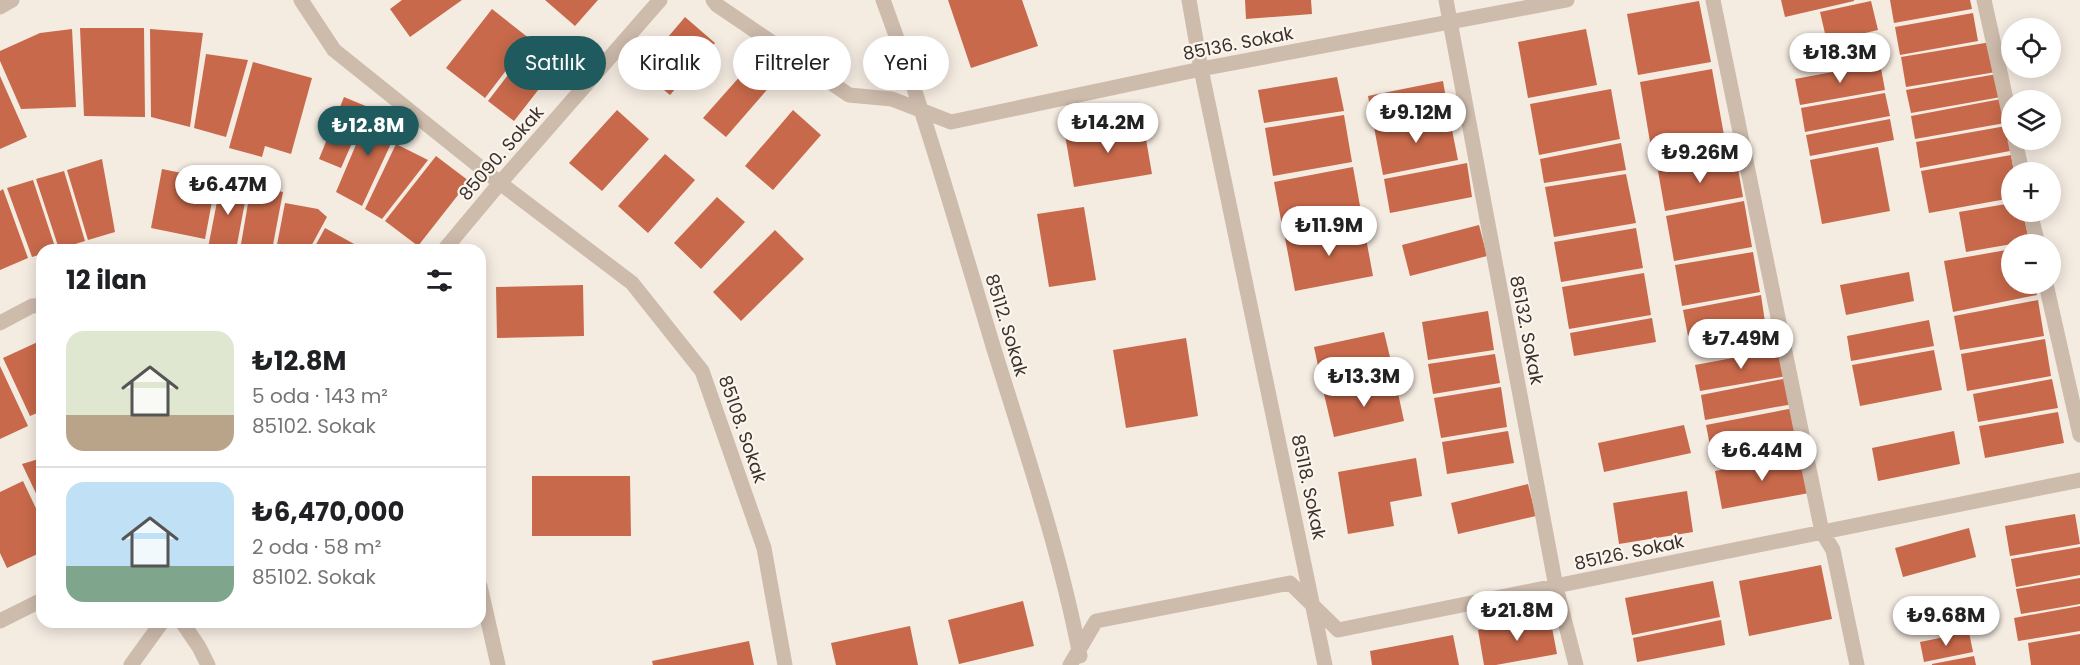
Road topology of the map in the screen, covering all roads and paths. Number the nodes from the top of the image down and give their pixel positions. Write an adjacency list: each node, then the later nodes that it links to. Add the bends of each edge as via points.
1 (12, 0): 11 (street)
2 (300, 0): 16 (street, 85108. Sokak, via 334,50)
3 (660, 0): 16 (street, 85090. Sokak)
4 (713, 0): 15 (street, 85136. Sokak, via 849,95 892,99)
5 (883, 0): 15 (street, 85112. Sokak)
6 (1189, 0): 13 (street, 85118. Sokak)
7 (1446, 0): 12 (street, 85132. Sokak)
8 (1567, 0): 12 (street, 85136. Sokak)
9 (1713, 0): 23 (street)
10 (1984, 0): 14 (street)
11 (0, 7)
12 (1450, 23): 13 (street, 85136. Sokak); 24 (street, 85132. Sokak)
13 (1201, 69): 15 (street, 85136. Sokak, via 951,122); 26 (street, 85118. Sokak)
14 (2004, 90)
15 (919, 108): 31 (street, 85112. Sokak, via 1054,546)
16 (500, 183): 17 (street, 85090. Sokak); 35 (street, 85108. Sokak, via 632,283 702,371 764,548)
17 (449, 244)
18 (2048, 294): 21 (street)
19 (36, 306): 20 (street)
20 (0, 322)
21 (2080, 435)
22 (2080, 480): 23 (street, 85126. Sokak)
23 (1822, 532): 24 (street, 85126. Sokak); 39 (street, via 1833,550)
24 (1556, 587): 26 (street, 85126. Sokak, via 1338,630); 38 (street, 85132. Sokak)
25 (36, 603): 28 (street)
26 (1314, 607): 31 (street, 85126. Sokak, via 1290,583 1096,621); 37 (street, 85118. Sokak)
27 (486, 612): 34 (street)
28 (0, 621)
29 (158, 628): 32 (street)
30 (186, 628): 33 (street)
31 (1081, 658): 36 (street)
32 (131, 665)
33 (208, 665)
34 (498, 665)
35 (785, 665)
36 (1070, 665)
37 (1325, 665)
38 (1576, 665)
39 (1857, 665)

